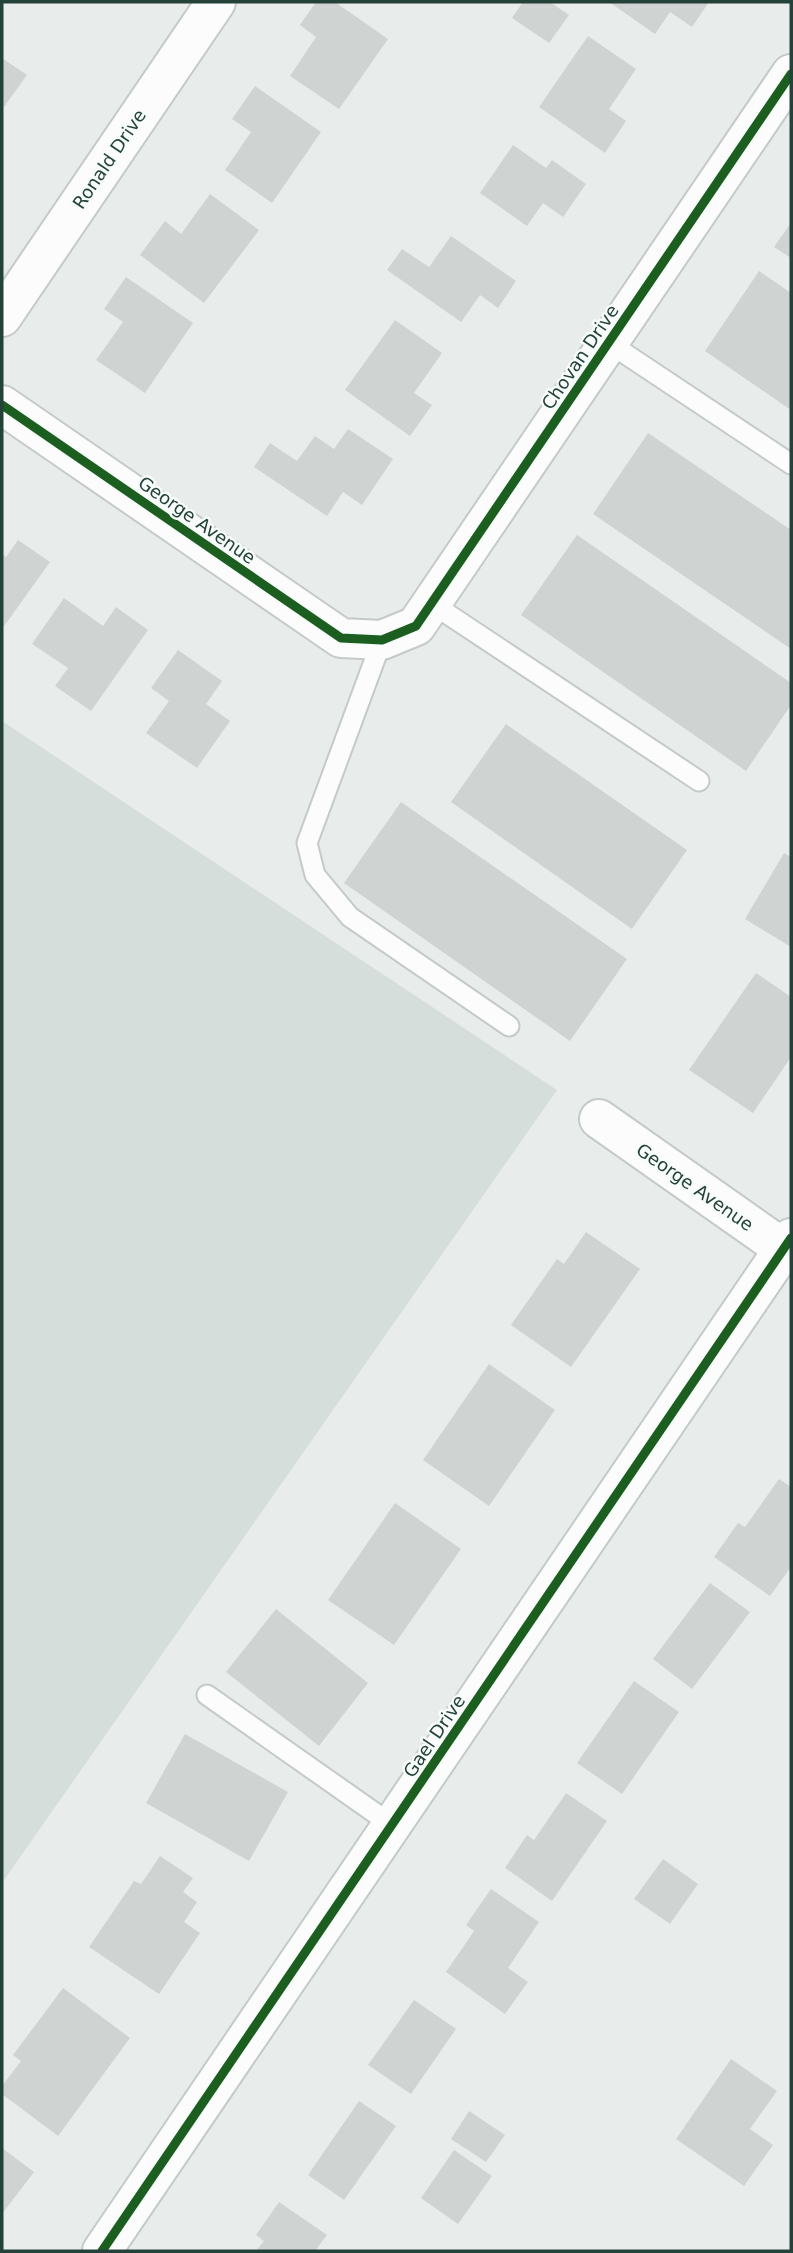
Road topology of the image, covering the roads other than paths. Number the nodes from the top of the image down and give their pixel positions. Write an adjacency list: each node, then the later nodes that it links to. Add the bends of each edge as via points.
1 (216, 2): 3 (street, Ronald Drive)
2 (791, 75): 4 (street, Chovan Drive)
3 (2, 317)
4 (609, 343): 6 (lane); 7 (street, Chovan Drive)
5 (2, 405): 8 (street, George Avenue, via 341,638)
6 (791, 464)
7 (431, 603): 8 (street, Chovan Drive, via 416,626); 9 (lane)
8 (382, 640): 10 (lane, via 307,843 315,875 350,916)
9 (699, 781)
10 (509, 1026)
11 (599, 1119): 12 (street, George Avenue)
12 (789, 1247): 14 (street, Gael Drive)
13 (207, 1695): 14 (lane)
14 (392, 1825): 15 (street, Gael Drive)
15 (102, 2251)

